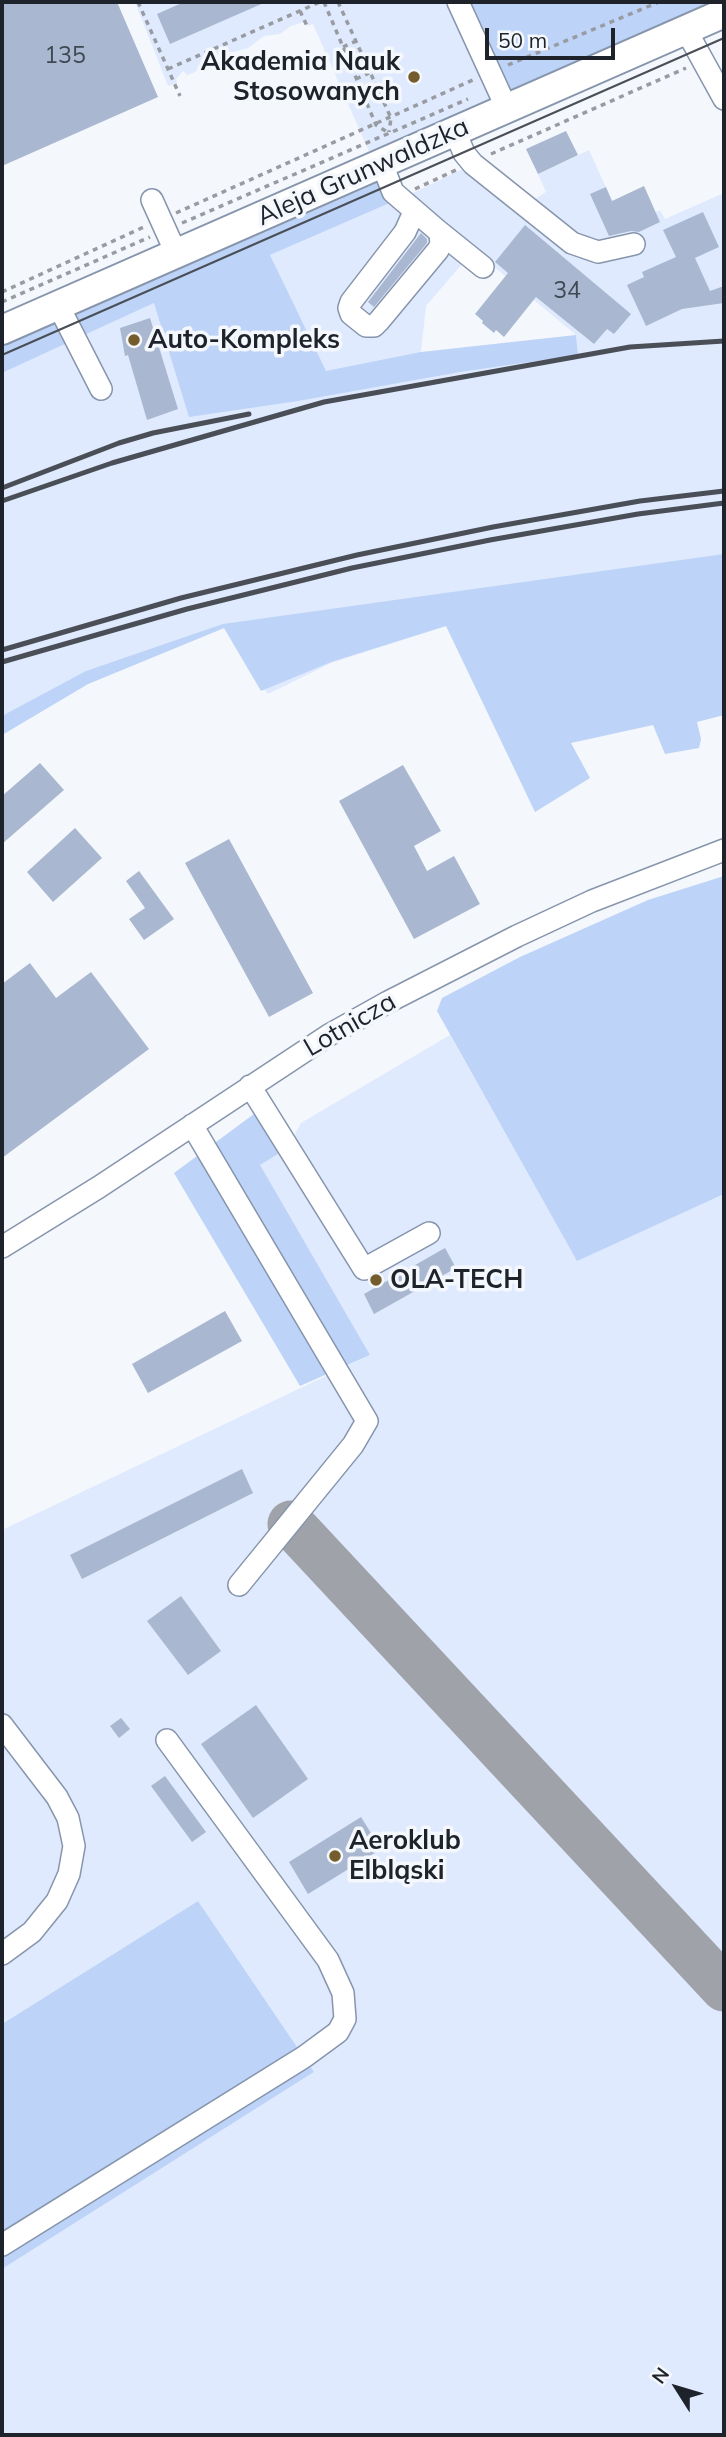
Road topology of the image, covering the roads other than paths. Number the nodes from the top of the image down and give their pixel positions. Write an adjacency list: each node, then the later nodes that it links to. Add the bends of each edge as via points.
1 (458, 2): 5 (street)
2 (724, 13): 3 (main road, Aleja Grunwaldzka)
3 (686, 30): 4 (street); 5 (main road, Aleja Grunwaldzka)
4 (724, 99)
5 (507, 109): 6 (main road, Aleja Grunwaldzka)
6 (455, 132): 7 (main road, Aleja Grunwaldzka); 12 (street, via 472,163 572,243 598,252)
7 (382, 164): 9 (street, via 393,192); 11 (main road, Aleja Grunwaldzka)
8 (152, 200): 11 (street)
9 (412, 201): 10 (street); 10 (street, via 405,232 351,302 349,308 357,321 370,327 379,321 438,250 441,239)
10 (436, 230): 13 (street)
11 (165, 231): 14 (main road, Aleja Grunwaldzka)
12 (634, 244)
13 (483, 267)
14 (58, 305): 15 (main road, Aleja Grunwaldzka); 16 (street)
15 (2, 330)
16 (101, 389)
17 (724, 850): 18 (street, Lotnicza, via 517,936 341,1028)
18 (250, 1086): 19 (street, Lotnicza); 20 (street, via 364,1269)
19 (192, 1125): 21 (street, Lotnicza); 22 (street, via 367,1421 353,1445)
20 (429, 1233)
21 (2, 1247)
22 (239, 1585)
23 (2, 1725): 25 (street, via 57,1797 68,1818 74,1846 57,1901 32,1932)
24 (167, 1740): 26 (street, via 328,1960 343,1993 345,2019 338,2032 304,2057)
25 (2, 1954)
26 (2, 2245)

